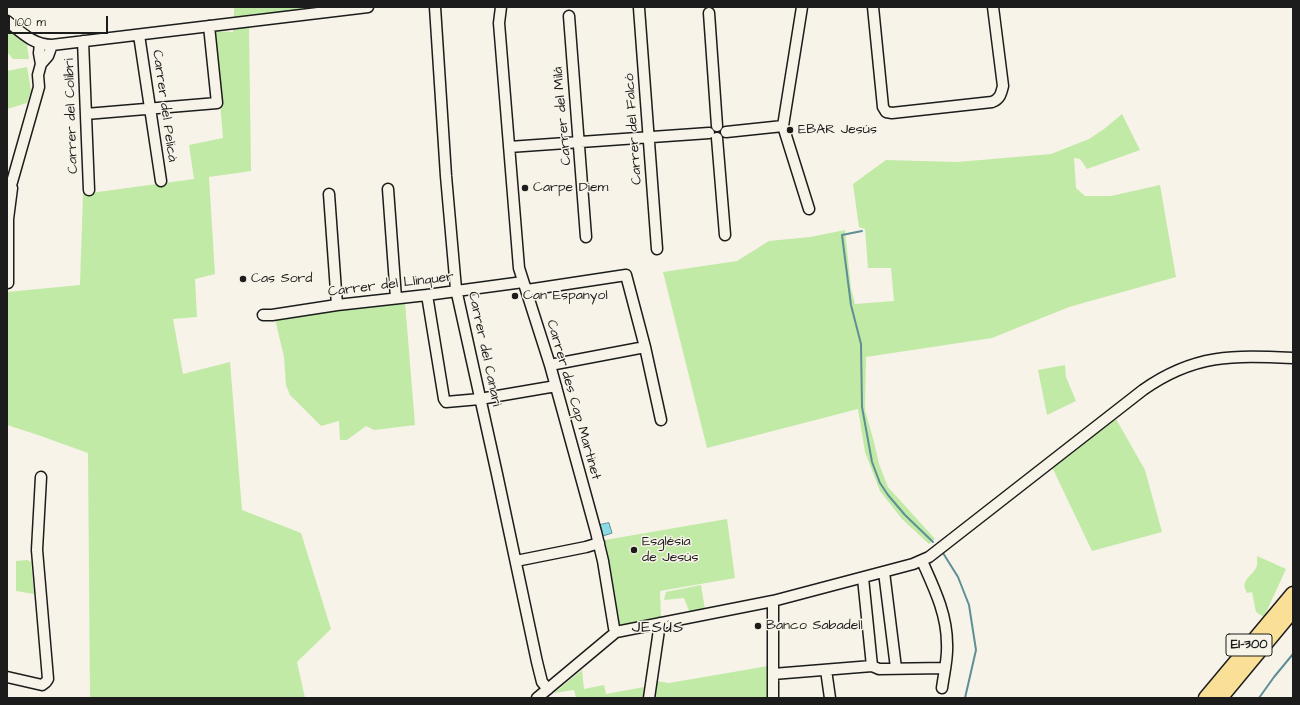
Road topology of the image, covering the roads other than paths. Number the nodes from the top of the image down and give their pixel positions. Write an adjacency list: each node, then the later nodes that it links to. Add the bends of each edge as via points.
1 (368, 7): 11 (street)
2 (435, 7): 38 (street, Carrer del Canari, via 446,176)
3 (500, 7): 25 (street, Carrer des Cap Martinet, via 499,24)
4 (802, 7): 20 (street)
5 (873, 7): 6 (street, via 883,107 886,112 892,113 992,102 1000,97 1003,86)
6 (993, 7)
7 (639, 8): 23 (street, Carrer del Falcó)
8 (709, 13): 19 (street)
9 (569, 16): 24 (street, Carrer del Milá)
10 (7, 21): 14 (street)
11 (209, 26): 12 (street); 17 (street, via 217,103)
12 (139, 35): 13 (street); 17 (street, Carrer del Pelicà)
13 (83, 41): 15 (street); 18 (street, Carrer del Colibri)
14 (40, 44): 15 (street); 16 (street)
15 (52, 45): 16 (street, via 48,56)
16 (41, 64): 26 (street, via 38,75 39,87)
17 (150, 109): 18 (street); 27 (street, Carrer del Pelicà)
18 (86, 114): 29 (street, Carrer del Colibri)
19 (717, 126): 21 (street, via 724,128); 22 (street, via 712,127)
20 (783, 126): 21 (street); 32 (street)
21 (726, 132): 22 (street, via 724,135)
22 (713, 136): 23 (street); 33 (street)
23 (648, 137): 24 (street); 35 (street, Carrer del Falcó)
24 (580, 142): 25 (street); 34 (street, Carrer del Milá)
25 (509, 147): 37 (street, Carrer des Cap Martinet, via 518,257)
26 (12, 182): 30 (street); 36 (street, via 8,219)
27 (161, 182)
28 (388, 189): 40 (street)
29 (89, 190)
30 (7, 194)
31 (329, 194): 41 (street)
32 (809, 209)
33 (725, 235)
34 (586, 237)
35 (657, 249)
36 (8, 283)
37 (525, 286): 38 (street, Carrer del Llinquer); 43 (street, Carrer del Llinquer, via 626,275); 45 (street, Carrer des Cap Martinet)
38 (457, 291): 39 (street, Carrer del Llinquer); 47 (street, Carrer del Canari)
39 (427, 295): 40 (street, Carrer del Llinquer); 47 (street, via 444,399 446,402)
40 (396, 298): 41 (street, Carrer del Llinquer)
41 (337, 305): 42 (street, Carrer del Llinquer)
42 (262, 315)
43 (645, 347): 45 (street); 48 (street)
44 (1293, 358): 52 (street, via 1218,358 1193,364 1162,377)
45 (550, 365): 46 (street, Carrer des Cap Martinet)
46 (556, 386): 47 (street); 50 (street, Carrer des Cap Martinet)
47 (480, 399): 51 (street, Carrer del Canari)
48 (661, 420)
49 (41, 477): 65 (street, via 37,550 48,679 42,685)
50 (599, 543): 51 (street); 59 (street, Carrer des Cap Martinet)
51 (516, 561): 67 (street, Carrer del Canari, via 542,682)
52 (922, 561): 53 (street); 62 (street, via 939,599 946,624 948,645)
53 (884, 572): 54 (street); 61 (street)
54 (863, 578): 56 (street); 60 (street)
55 (1293, 594): 72 (highway, EI-300)
56 (773, 601): 58 (street); 64 (street)
57 (1293, 610): 73 (highway, EI-300)
58 (660, 623): 59 (street); 69 (street)
59 (616, 632): 67 (street)
60 (872, 666): 61 (street, via 879,669); 63 (street)
61 (896, 668): 62 (street)
62 (945, 668): 66 (street)
63 (826, 670): 64 (street); 71 (street)
64 (773, 674): 70 (street)
65 (7, 677)
66 (942, 688)
67 (548, 689): 68 (street)
68 (537, 698)
69 (649, 698)
70 (772, 698)
71 (830, 698)
72 (1206, 698)
73 (1220, 698)

